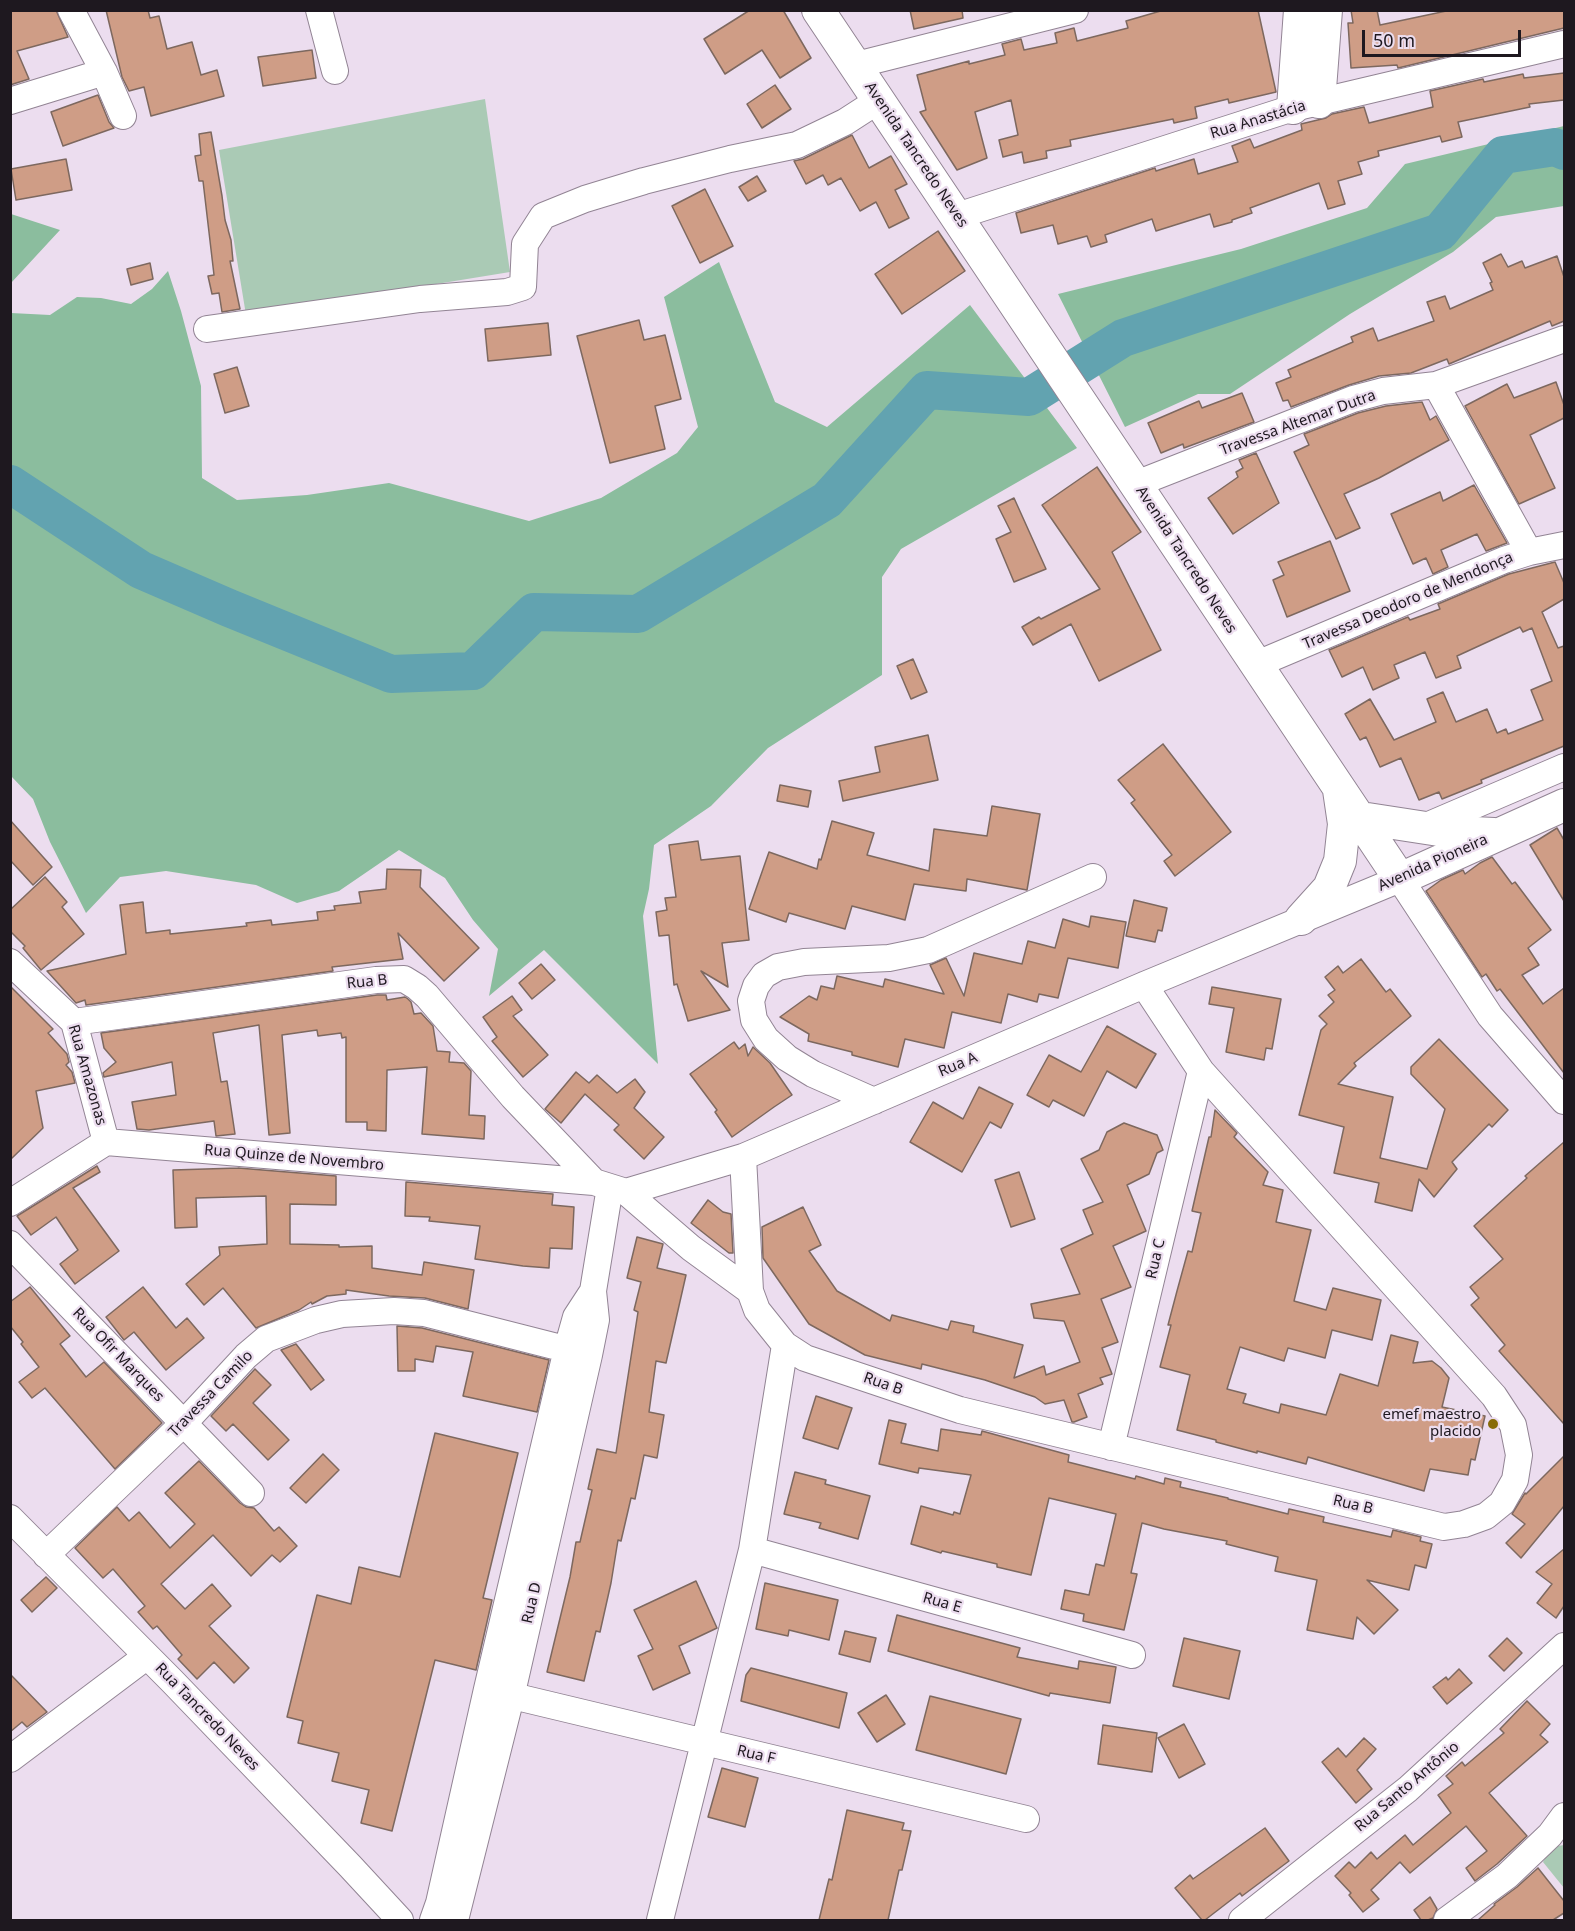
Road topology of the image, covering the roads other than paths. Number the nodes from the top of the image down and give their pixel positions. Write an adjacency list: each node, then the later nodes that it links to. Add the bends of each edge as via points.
1 (71, 10): 10 (street)
2 (319, 10): 9 (street)
3 (818, 10): 8 (street, Avenida Tancredo Neves)
4 (1075, 10): 8 (street)
5 (1300, 10): 13 (street)
6 (1326, 10): 13 (street)
7 (1564, 44): 13 (street, Rua Anastácia)
8 (856, 65): 11 (street, Avenida Tancredo Neves)
9 (334, 71)
10 (104, 72): 12 (street); 14 (street)
11 (879, 100): 15 (street, Avenida Tancredo Neves); 16 (street, via 797,145 644,181 543,216 525,244 523,287)
12 (10, 101)
13 (1306, 105): 15 (street, Rua Anastácia)
14 (123, 116)
15 (957, 216): 19 (street, Avenida Tancredo Neves)
16 (207, 329)
17 (1564, 339): 18 (street, Travessa Altemar Dutra)
18 (1436, 385): 19 (street, Travessa Altemar Dutra, via 1353,399); 21 (street)
19 (1136, 484): 22 (street, Avenida Tancredo Neves)
20 (1564, 545): 21 (street, Travessa Deodoro de Mendonça)
21 (1528, 552): 22 (street, Travessa Deodoro de Mendonça)
22 (1255, 665): 24 (street, Avenida Tancredo Neves)
23 (1564, 767): 27 (street)
24 (1339, 786): 26 (street, Avenida Tancredo Neves); 31 (street, via 1344,824 1340,861 1329,888)
25 (1564, 805): 28 (street, Avenida Pioneira)
26 (1361, 818): 27 (street); 30 (street, Avenida Tancredo Neves)
27 (1424, 827): 28 (street)
28 (1498, 834): 30 (street, Avenida Pioneira)
29 (1093, 877): 36 (street, via 928,950 889,958 804,962 778,967 764,975 751,1001 754,1020 766,1039 813,1074)
30 (1400, 879): 31 (street, Avenida Pioneira); 37 (street, Avenida Tancredo Neves, via 1490,1016)
31 (1301, 919): 33 (street, Rua A)
32 (10, 962): 34 (street, Rua Amazonas)
33 (1144, 985): 35 (street, Rua B); 36 (street, Rua A)
34 (74, 1022): 38 (street, Rua Amazonas); 40 (street, Rua B, via 404,979 427,996 513,1097)
35 (1201, 1071): 47 (street, Rua C); 47 (street, Rua B, via 1494,1396 1513,1425 1519,1455 1515,1480 1502,1503 1486,1516 1444,1527)
36 (874, 1101): 39 (street, Rua A)
37 (1564, 1101)
38 (106, 1142): 40 (street, Rua Quinze de Novembro); 41 (street)
39 (743, 1157): 40 (street, Rua A); 43 (street)
40 (610, 1187): 43 (street, Rua B); 45 (street, Rua D, via 593,1291 576,1317)
41 (10, 1203)
42 (10, 1244): 46 (street, Rua Ofir Marques)
43 (750, 1291): 44 (street, Rua B, via 757,1310)
44 (785, 1346): 47 (street, Rua B, via 805,1358 960,1410); 50 (street)
45 (578, 1352): 46 (street, Travessa Camilo, via 424,1313 342,1314 266,1339); 55 (street, Rua D); 56 (street, Rua D)
46 (184, 1423): 48 (street, Rua Ofir Marques); 51 (street, Travessa Camilo)
47 (1111, 1447)
48 (251, 1493)
49 (10, 1518): 51 (street, Rua Tancredo Neves)
50 (752, 1550): 53 (street, Rua E); 57 (street)
51 (46, 1555): 54 (street, Rua Tancredo Neves)
52 (1564, 1646): 64 (street, Rua Santo Antônio, via 1408,1789)
53 (1132, 1655)
54 (147, 1656): 58 (street); 62 (street, Rua Tancredo Neves)
55 (487, 1689): 56 (street, Rua F); 61 (street, Rua D)
56 (511, 1696): 57 (street, Rua F); 61 (street, Rua D)
57 (705, 1742): 60 (street, Rua F); 63 (street)
58 (10, 1759)
59 (1564, 1816): 65 (street, via 1507,1876)
60 (1026, 1819)
61 (450, 1915)
62 (400, 1920)
63 (660, 1920)
64 (1242, 1920)
65 (1447, 1920)

